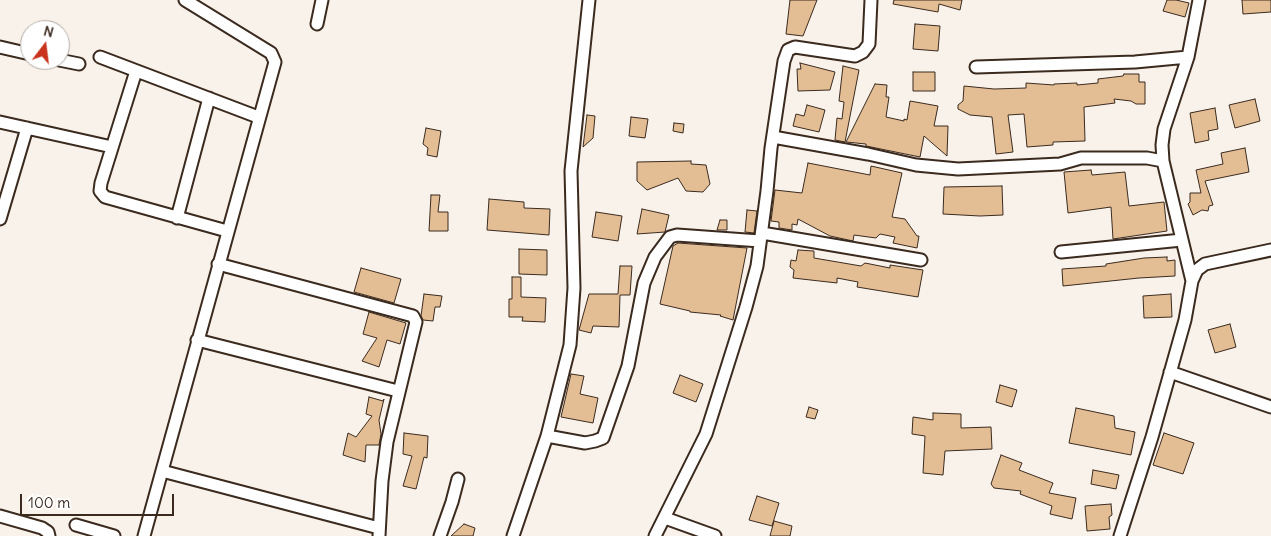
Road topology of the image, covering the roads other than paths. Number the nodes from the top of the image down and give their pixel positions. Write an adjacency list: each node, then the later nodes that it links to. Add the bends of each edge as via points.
1 (185, 0): 16 (street, via 272,53 272,77)
2 (322, 0): 6 (street)
3 (589, 0): 36 (street, via 571,170 574,288 570,346)
4 (871, 0): 19 (street, via 869,44 863,52 855,56 795,47 788,50)
5 (1199, 0): 10 (street)
6 (317, 24)
7 (0, 47): 8 (street)
8 (20, 52)
9 (100, 57): 14 (street)
10 (1188, 57): 13 (street); 21 (street, via 1164,129)
11 (70, 62): 12 (street)
12 (79, 64)
13 (976, 67)
14 (136, 71): 15 (street); 20 (street)
15 (209, 98): 16 (street); 22 (street)
16 (258, 117): 24 (street)
17 (0, 122): 18 (street)
18 (26, 128): 20 (street); 23 (street)
19 (773, 137): 21 (street, via 916,166 1060,164 1081,158); 25 (street)
20 (112, 148): 22 (street, via 100,191 105,197)
21 (1163, 161): 26 (street)
22 (177, 218): 24 (street)
23 (0, 220)
24 (227, 231): 30 (street)
25 (761, 237): 29 (street); 36 (street, via 670,237 655,257 644,283 628,366 603,438 585,442); 40 (street, via 757,266 718,399 706,434)
26 (1182, 240): 28 (street); 31 (street)
27 (1271, 250): 31 (street, via 1205,264 1197,270)
28 (1061, 252)
29 (921, 260)
30 (218, 264): 32 (street); 34 (street, via 413,316 416,322)
31 (1192, 281): 33 (street)
32 (198, 340): 34 (street); 37 (street)
33 (1170, 372): 35 (street); 50 (street)
34 (398, 391): 42 (street, via 387,442)
35 (1271, 407)
36 (547, 436): 47 (street)
37 (162, 471): 42 (street); 45 (street)
38 (458, 479): 46 (street)
39 (0, 516): 43 (street, via 42,528)
40 (665, 518): 48 (street); 49 (street)
41 (76, 525): 44 (street)
42 (379, 532)
43 (49, 536)
44 (114, 536)
45 (144, 536)
46 (440, 536)
47 (513, 536)
48 (655, 536)
49 (715, 536)
50 (1120, 536)

